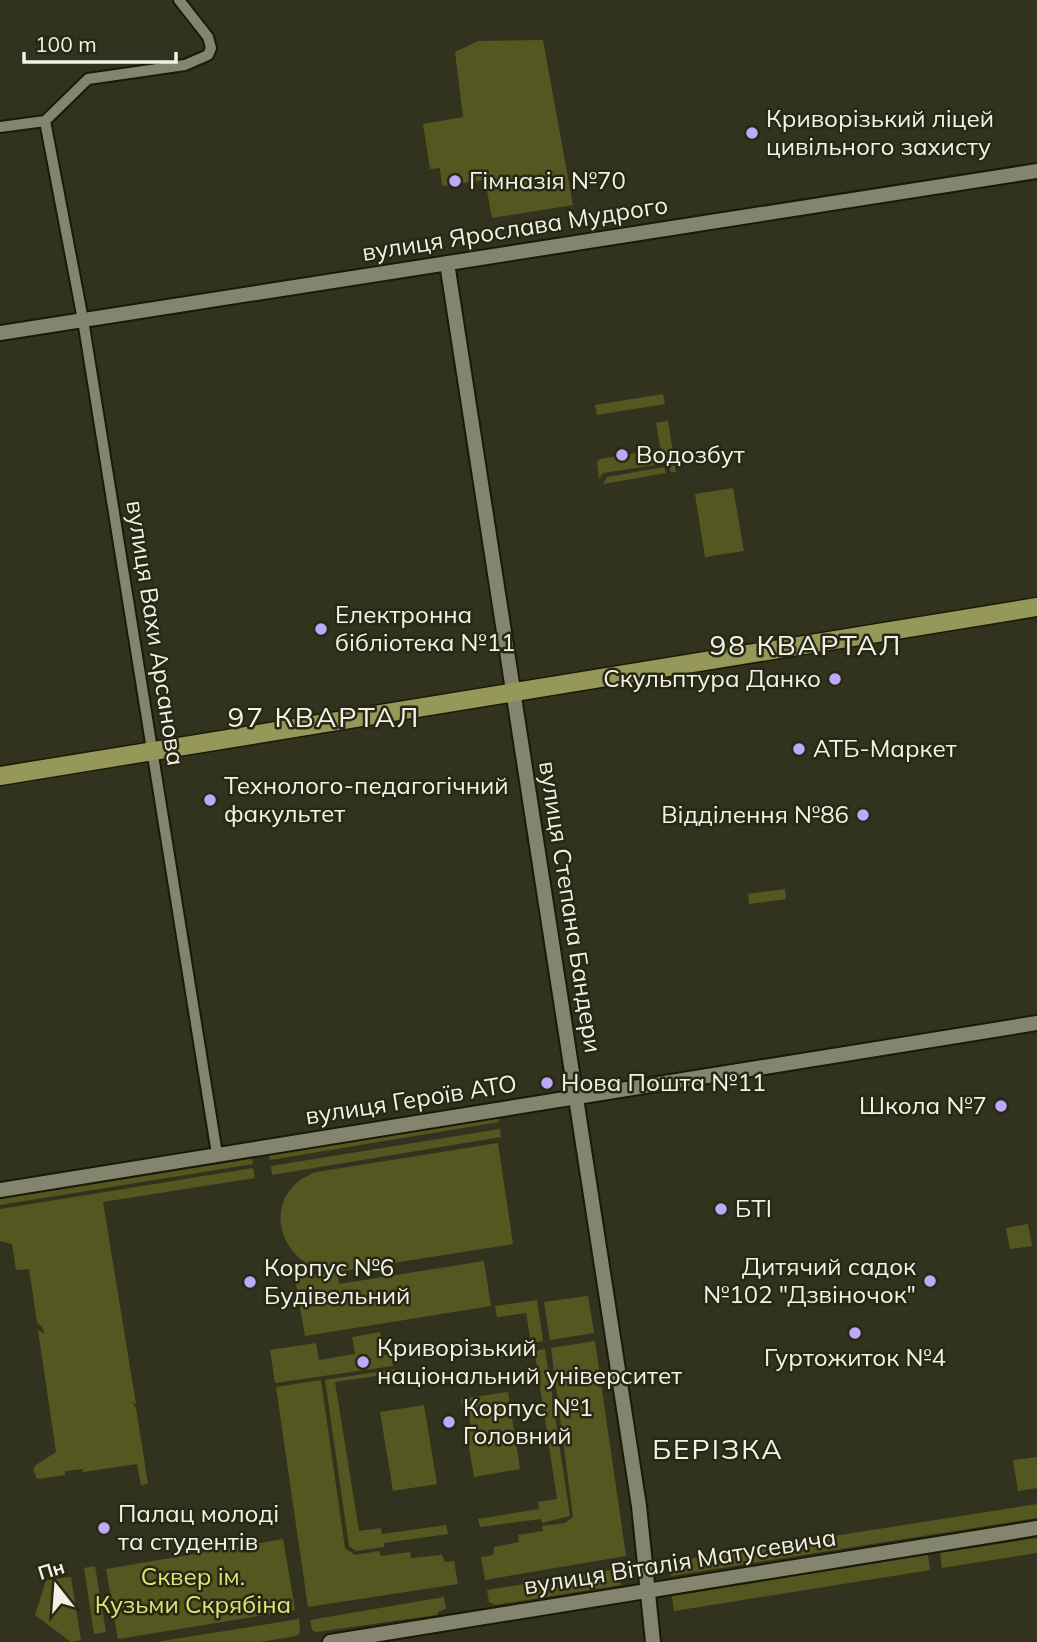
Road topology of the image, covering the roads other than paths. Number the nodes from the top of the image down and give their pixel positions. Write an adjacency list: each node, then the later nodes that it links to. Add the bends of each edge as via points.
1 (179, 0): 2 (street, via 208,37 208,55 185,65 88,79)
2 (45, 121): 3 (street); 6 (street, вулиця Вахи Арсанова)
3 (0, 127)
4 (1037, 171): 5 (street, вулиця Ярослава Мудрого)
5 (447, 263): 6 (street, вулиця Ярослава Мудрого); 9 (street, вулиця Степана Бандери)
6 (83, 320): 7 (street, вулиця Ярослава Мудрого); 10 (street, вулиця Вахи Арсанова)
7 (0, 333)
8 (1037, 607): 9 (main road)
9 (515, 692): 10 (main road); 13 (street, вулиця Степана Бандери)
10 (153, 751): 11 (main road); 14 (street, вулиця Вахи Арсанова)
11 (0, 776)
12 (1037, 1023): 13 (street, вулиця Героїв АТО)
13 (576, 1097): 14 (street, вулиця Героїв АТО); 17 (street, вулиця Степана Бандери)
14 (217, 1154): 15 (street, вулиця Героїв АТО)
15 (0, 1190)
16 (1037, 1528): 17 (street, вулиця Віталія Матусевича)
17 (649, 1590): 18 (street, вулиця Віталія Матусевича); 19 (street, вулиця Степана Бандери)
18 (330, 1642)
19 (653, 1642)

